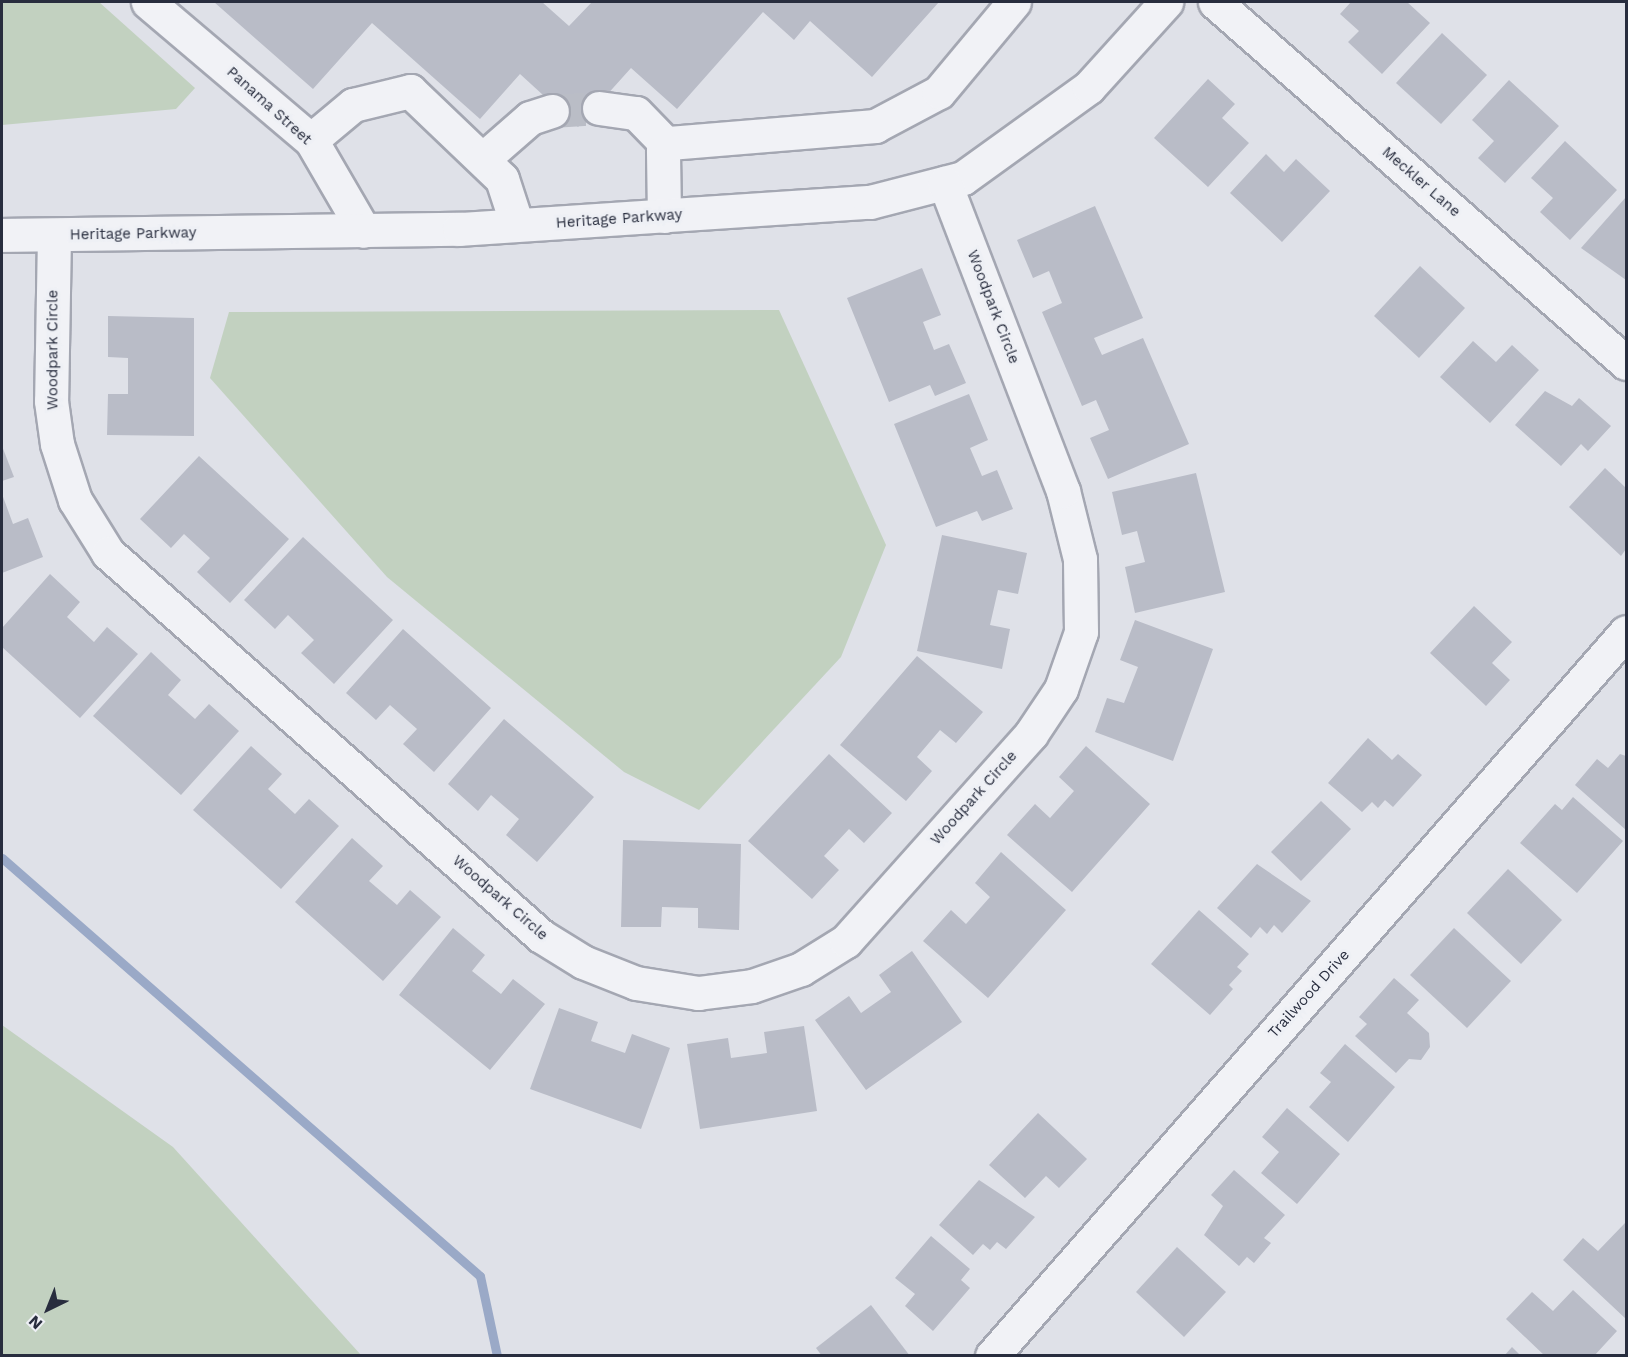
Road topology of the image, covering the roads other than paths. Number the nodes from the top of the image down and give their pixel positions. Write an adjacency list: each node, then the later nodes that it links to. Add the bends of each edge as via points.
1 (148, 2): 7 (street, Panama Street)
2 (1014, 2): 8 (street, via 939,92 875,126)
3 (1166, 2): 10 (street, Heritage Parkway, via 1089,87 963,178)
4 (1215, 2): 16 (street, Meckler Lane)
5 (599, 108): 8 (street, via 636,113)
6 (552, 111): 9 (street, via 530,118)
7 (311, 140): 9 (street, via 354,105 410,91); 13 (street, Panama Street)
8 (667, 146): 11 (street)
9 (483, 159): 12 (street, via 502,179)
10 (945, 183): 11 (street, Heritage Parkway, via 870,202); 15 (street, Woodpark Circle, via 1063,491 1080,559 1081,632 1061,689 1031,734 846,941 801,969 762,983 698,993 636,983 583,962 541,936 108,553 75,500 57,444 51,401)
11 (664, 216): 12 (street, Heritage Parkway)
12 (517, 225): 13 (street, Heritage Parkway)
13 (364, 231): 15 (street, Heritage Parkway)
14 (2, 235): 15 (street, Heritage Parkway)
15 (54, 235)
16 (1626, 363)
17 (1626, 632): 18 (street, Trailwood Drive)
18 (992, 1356)

